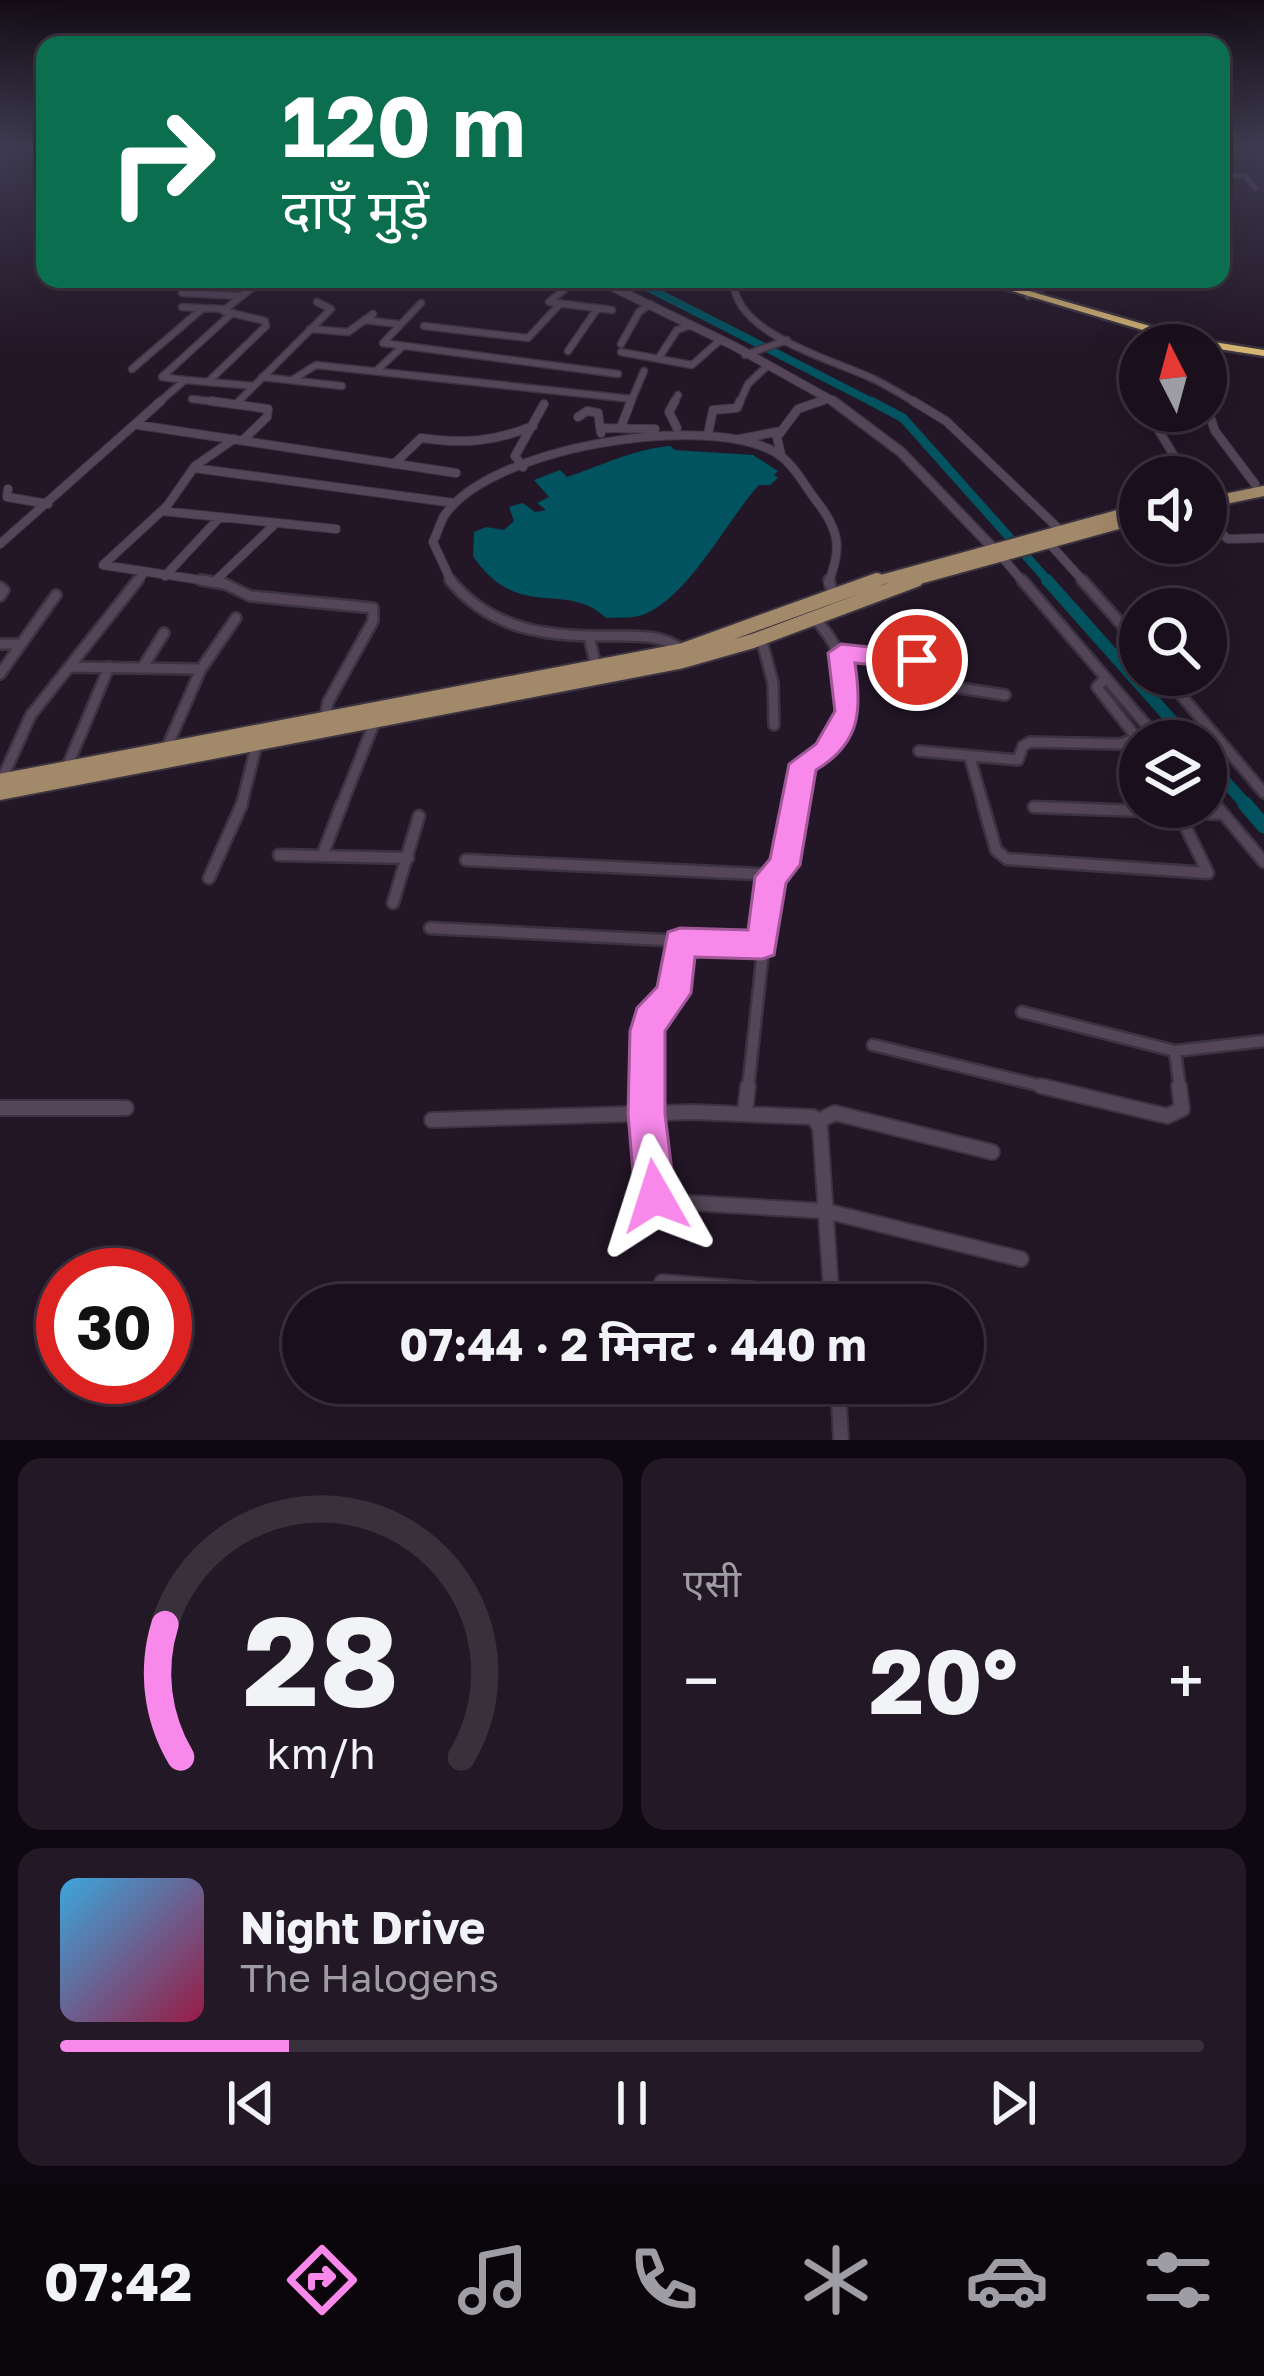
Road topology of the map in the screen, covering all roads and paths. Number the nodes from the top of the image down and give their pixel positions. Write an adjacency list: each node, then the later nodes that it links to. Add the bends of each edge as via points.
1 (251, 288): 9 (street)
2 (566, 288): 14 (street, via 550,301)
3 (615, 288): 13 (street)
4 (733, 288): 28 (street, via 744,314)
5 (1004, 288): 10 (highway)
6 (1039, 288): 7 (street)
7 (1042, 289): 10 (street)
8 (182, 292): 9 (street)
9 (241, 296): 19 (street)
10 (1028, 296): 23 (highway)
11 (317, 302): 26 (street, via 331,307)
12 (421, 303): 22 (street)
13 (650, 304): 25 (street); 35 (street, via 621,348)
14 (560, 305): 17 (street); 24 (street, via 528,338)
15 (182, 307): 16 (street)
16 (203, 308): 19 (street); 38 (street)
17 (597, 309): 18 (street); 32 (street)
18 (612, 310)
19 (227, 312): 43 (street); 47 (street, via 267,323)
20 (373, 314): 21 (street)
21 (364, 320): 22 (street); 26 (street, via 348,332)
22 (398, 324): 29 (street, via 382,341)
23 (1131, 324)
24 (424, 326)
25 (691, 326): 27 (street); 35 (street, via 677,330)
26 (310, 328): 44 (street)
27 (719, 341): 33 (street); 35 (street, via 695,365)
28 (784, 341): 33 (street); 85 (street, via 873,378 946,421)
29 (401, 346): 36 (street); 39 (street)
30 (1227, 346): 34 (highway)
31 (1227, 349): 34 (highway)
32 (568, 351)
33 (747, 354): 37 (street)
34 (1263, 355)
35 (658, 359)
36 (560, 366): 41 (street); 50 (street)
37 (766, 367): 54 (street); 64 (street, via 738,406 713,410)
38 (132, 368)
39 (376, 371): 46 (street, via 311,365); 50 (street)
40 (644, 371): 53 (street)
41 (619, 374)
42 (146, 375): 43 (street)
43 (162, 376): 45 (street)
44 (262, 377): 46 (street); 48 (street)
45 (185, 380): 47 (street); 58 (street)
46 (292, 380): 49 (street)
47 (208, 382): 48 (street)
48 (254, 386): 55 (street)
49 (343, 386)
50 (543, 388): 53 (street)
51 (678, 395): 62 (street, via 669,412)
52 (192, 399): 55 (street)
53 (632, 399): 61 (street)
54 (826, 400): 63 (street, via 801,407); 92 (street, via 883,437)
55 (236, 404): 66 (street, via 268,409)
56 (544, 404): 59 (street)
57 (578, 417): 60 (street, via 595,411)
58 (138, 425): 66 (street); 78 (street)
59 (533, 426): 70 (street, via 461,444 421,438); 71 (street, via 515,456)
60 (600, 428): 61 (street); 68 (street)
61 (621, 428): 62 (street)
62 (677, 428): 64 (street)
63 (781, 431): 67 (street); 69 (street)
64 (708, 432): 67 (street); 68 (street)
65 (1216, 432): 74 (street)
66 (239, 439): 70 (street); 72 (street)
67 (735, 440): 69 (street)
68 (602, 444): 71 (street)
69 (781, 455): 97 (street, via 836,524 842,554 828,583)
70 (394, 464): 73 (street)
71 (523, 467): 77 (street)
72 (194, 468): 77 (street); 79 (street)
73 (456, 473)
74 (1261, 486): 76 (main road)
75 (8, 490): 78 (street, via 7,497)
76 (1227, 495)
77 (454, 503): 102 (street, via 435,529 433,556 482,616 521,630)
78 (48, 504): 87 (street)
79 (162, 511): 81 (street); 93 (street, via 103,565)
80 (1119, 514): 85 (main road)
81 (220, 517): 82 (street); 94 (street)
82 (276, 523): 84 (street); 95 (street)
83 (1119, 523): 90 (main road)
84 (336, 529)
85 (1059, 529): 90 (main road)
86 (0, 530): 87 (street)
87 (13, 532): 91 (street)
88 (1227, 538): 89 (street)
89 (1264, 538)
90 (1044, 540): 92 (main road); 100 (street)
91 (0, 544)
92 (1002, 550): 97 (main road, via 917,566); 98 (main road); 114 (street)
93 (144, 573): 94 (street); 108 (street)
94 (165, 576): 95 (street)
95 (213, 583): 118 (street, via 250,596 373,608)
96 (56, 596): 105 (street)
97 (833, 596): 106 (main road)
98 (813, 617): 103 (main road); 107 (street)
99 (236, 618): 111 (street)
100 (1119, 622)
101 (164, 633): 110 (street)
102 (589, 637): 106 (street, via 651,636); 112 (street)
103 (761, 638): 112 (main road); 121 (street)
104 (0, 644): 105 (street)
105 (20, 644): 113 (street)
106 (683, 650): 112 (main road)
107 (841, 653): 115 (street, via 914,659 920,682); 140 (street, via 848,714 826,751 803,764 784,865)
108 (69, 667): 109 (street); 128 (street, via 31,716)
109 (109, 667): 110 (street); 127 (street)
110 (143, 667): 111 (street)
111 (201, 669): 124 (street)
112 (592, 671): 117 (main road)
113 (0, 674)
114 (1106, 678): 119 (street, via 1097,688); 120 (street)
115 (1005, 695)
116 (1181, 696): 129 (street)
117 (379, 715): 118 (main road); 122 (main road); 136 (street)
118 (325, 718): 124 (main road)
119 (1123, 720)
120 (1142, 720)
121 (774, 725)
122 (257, 743): 128 (main road); 141 (street, via 238,819)
123 (1119, 744): 126 (street, via 1037,741 1025,743 1018,760)
124 (167, 747): 127 (main road)
125 (920, 752): 126 (street)
126 (970, 758): 134 (street, via 996,850 1006,859 1208,873)
127 (67, 767): 128 (main road)
128 (3, 785)
129 (1264, 794)
130 (1034, 807): 131 (street)
131 (1119, 809)
132 (419, 816): 137 (street)
133 (1227, 819): 139 (street)
134 (1186, 828)
135 (279, 855): 136 (street)
136 (322, 856): 137 (street)
137 (408, 858): 142 (street)
138 (466, 860): 140 (street)
139 (1264, 862)
140 (771, 877): 145 (street)
141 (209, 878)
142 (393, 903)
143 (430, 928): 144 (street)
144 (680, 943): 145 (street); 153 (street, via 673,993 648,1024)
145 (762, 945): 152 (street)
146 (1022, 1012): 149 (street)
147 (1264, 1040): 149 (street)
148 (873, 1045): 149 (street, via 1167,1116 1182,1109)
149 (1174, 1051)
150 (0, 1108): 151 (street)
151 (126, 1108)
152 (745, 1112): 153 (street); 155 (street)
153 (646, 1114): 154 (street); 157 (street, via 658,1202)
154 (432, 1120)
155 (818, 1121): 156 (street, via 835,1113); 157 (street)
156 (992, 1152)
157 (826, 1211): 158 (street); 161 (street)
158 (1021, 1259)
159 (662, 1282): 160 (street)
160 (681, 1284)
161 (831, 1284)
162 (839, 1404): 163 (street)
163 (842, 1440)

